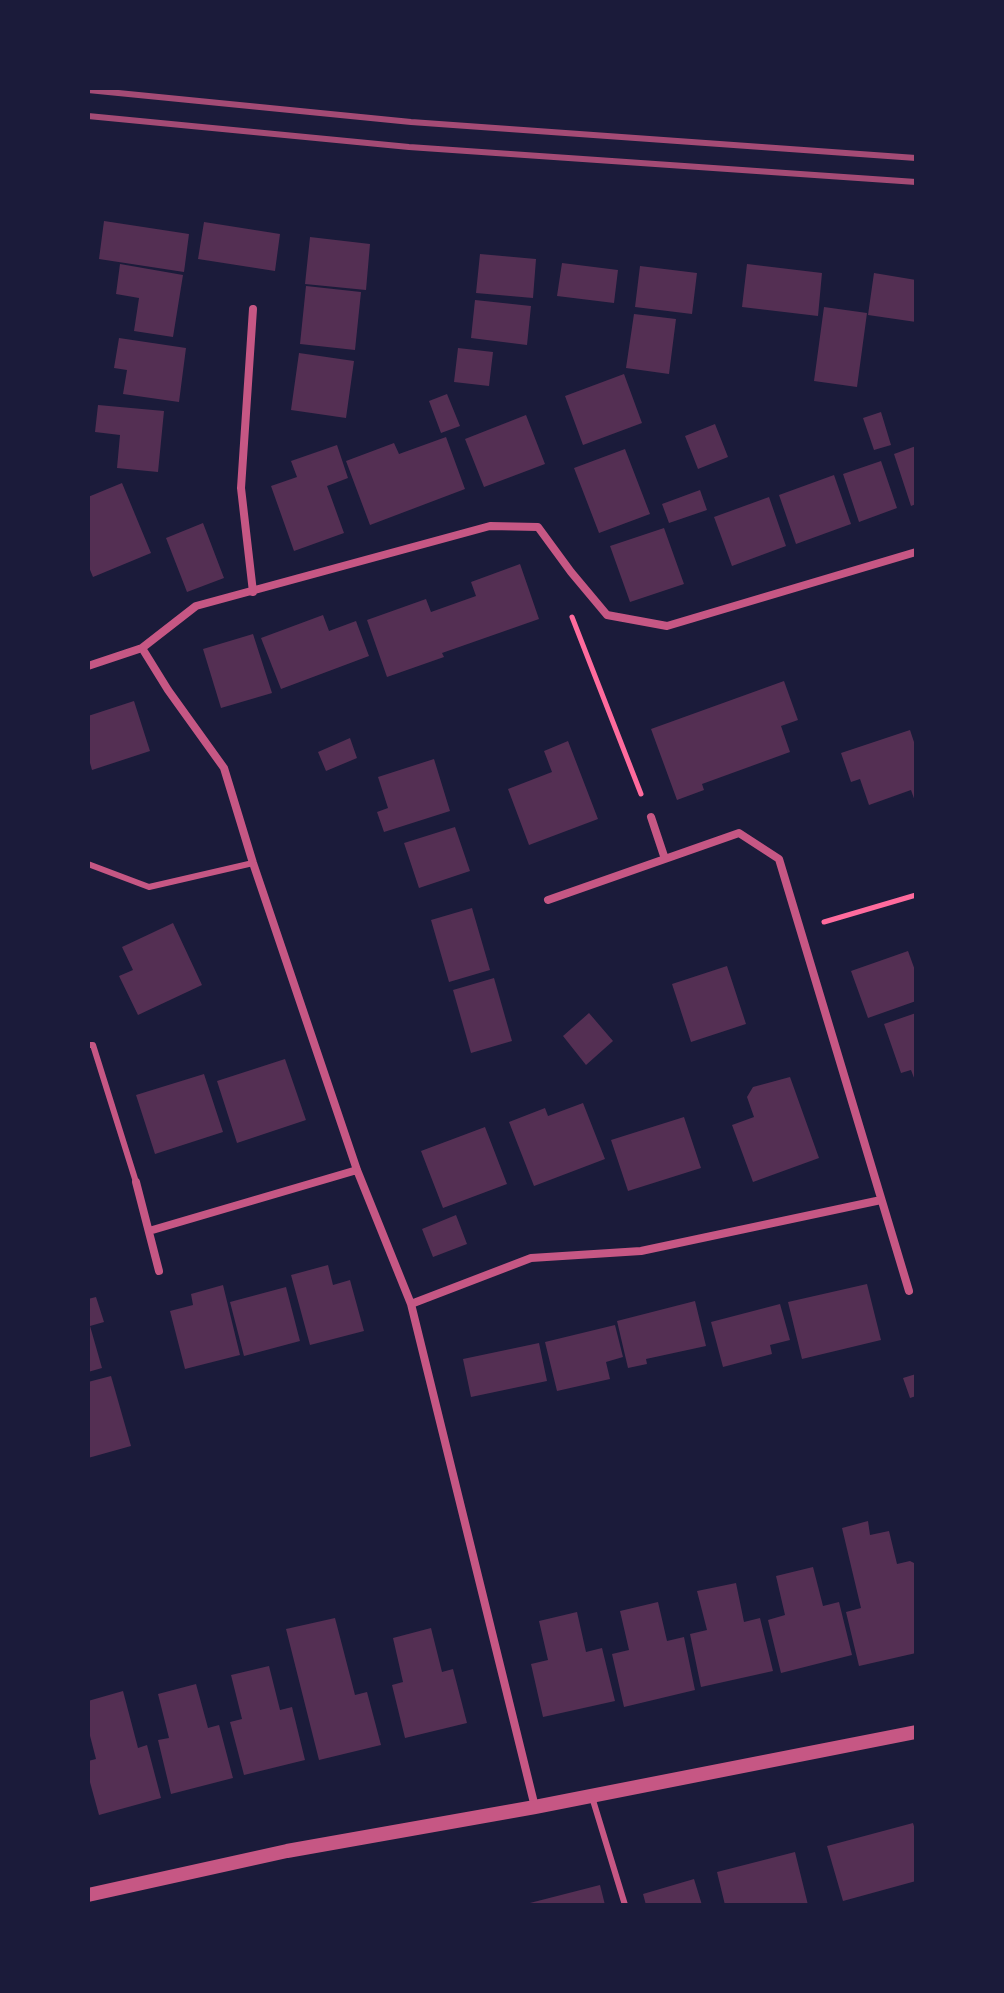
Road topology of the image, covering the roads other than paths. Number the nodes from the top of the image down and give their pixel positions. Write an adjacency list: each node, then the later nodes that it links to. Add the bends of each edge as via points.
1 (253, 309): 3 (street, via 241,488)
2 (916, 552): 3 (street, via 667,626 607,615 538,527 490,526)
3 (253, 592): 4 (street, via 196,606)
4 (142, 648): 5 (street); 8 (street, via 224,768)
5 (88, 666)
6 (651, 817): 7 (street)
7 (665, 859): 10 (street); 14 (street, via 739,833 779,859)
8 (253, 863): 9 (lane, via 149,887); 12 (street)
9 (88, 864)
10 (548, 900)
11 (88, 1045): 13 (lane, via 93,1045)
12 (357, 1170): 15 (street); 18 (street)
13 (136, 1182): 15 (street)
14 (881, 1200): 17 (street); 18 (street, via 641,1251 531,1258)
15 (149, 1231): 16 (street)
16 (159, 1271)
17 (909, 1291)
18 (411, 1304): 21 (street)
19 (916, 1732): 20 (street)
20 (592, 1796): 21 (street); 23 (lane)
21 (535, 1807): 22 (street, via 287,1851)
22 (91, 1898)
23 (625, 1905)

